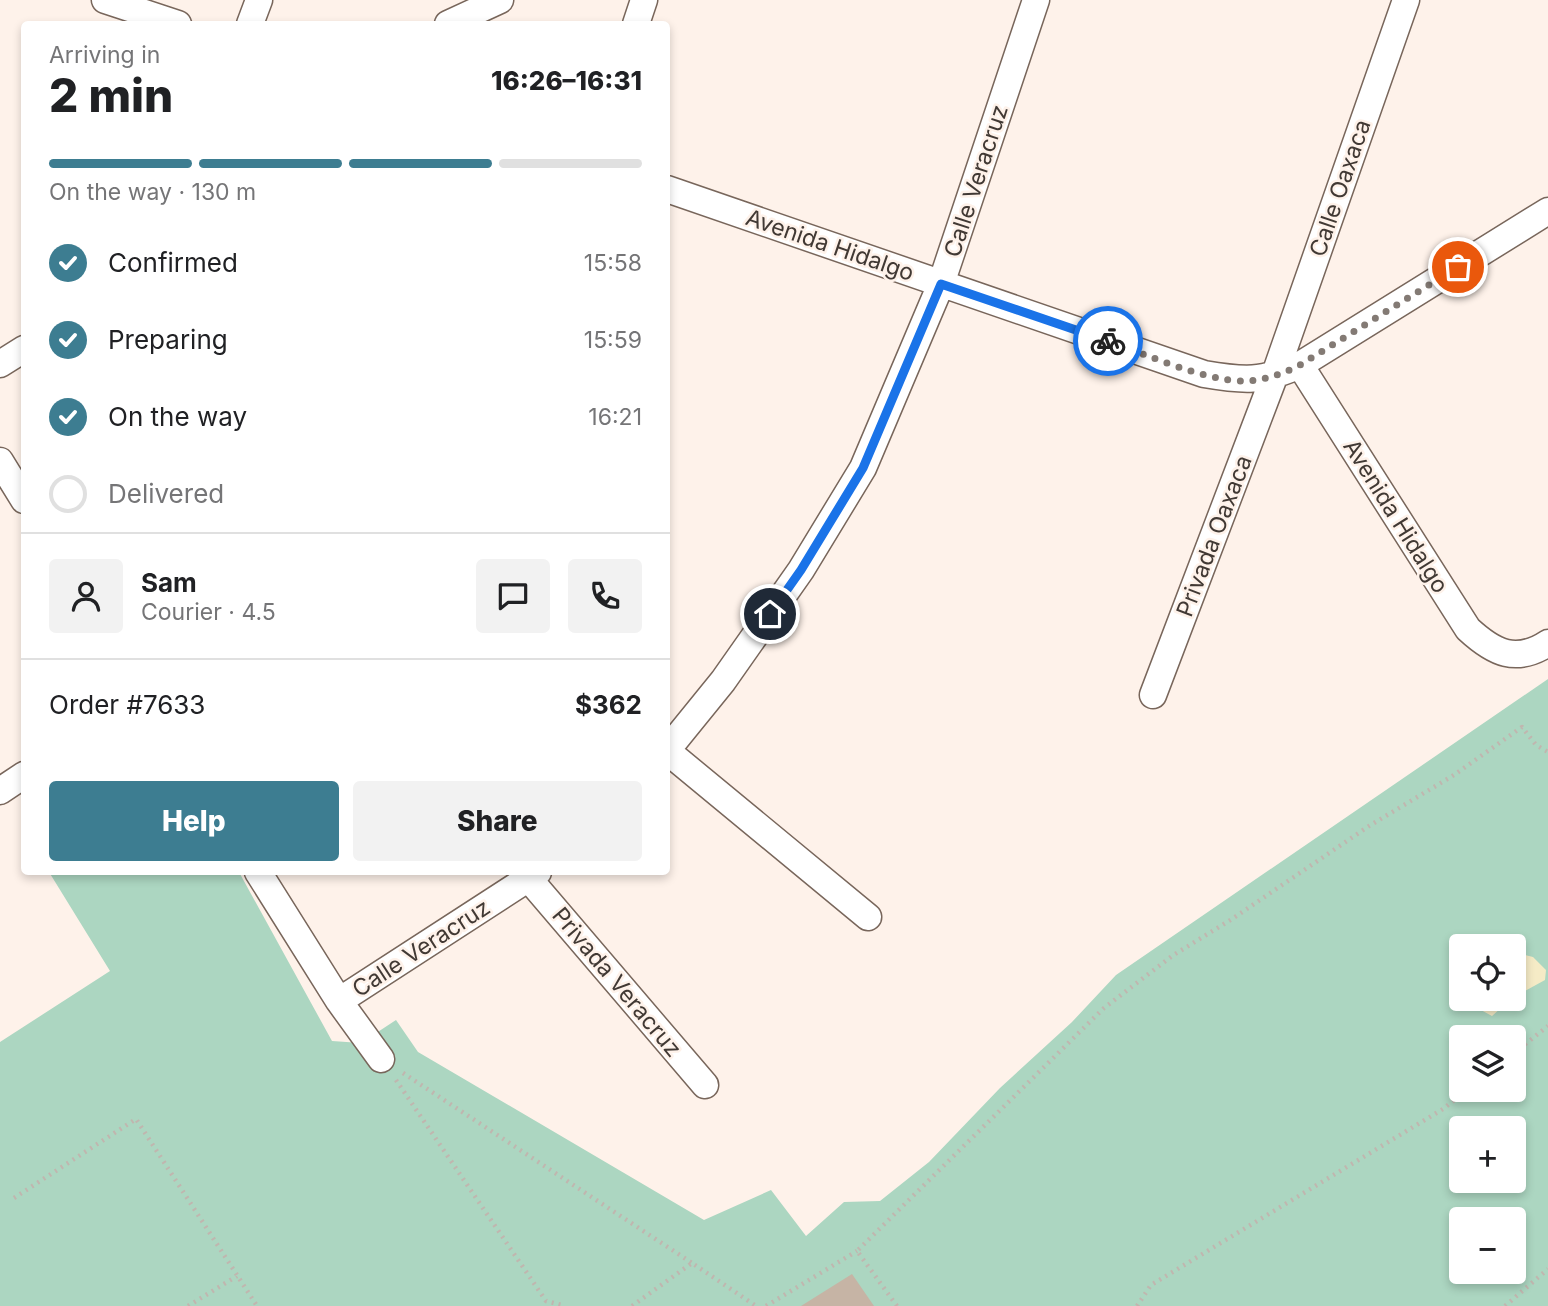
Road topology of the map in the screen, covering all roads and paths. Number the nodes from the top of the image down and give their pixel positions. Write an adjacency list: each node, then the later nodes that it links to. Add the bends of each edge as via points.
1 (105, 0): 7 (street)
2 (259, 0): 8 (street)
3 (500, 0): 9 (street)
4 (644, 0): 10 (street)
5 (1036, 0): 13 (street, Calle Veracruz)
6 (1406, 0): 17 (street, Calle Oaxaca)
7 (169, 21)
8 (251, 21)
9 (454, 21)
10 (637, 21)
11 (670, 190): 13 (street, Avenida Hidalgo)
12 (1548, 211): 16 (street, Avenida Hidalgo)
13 (941, 284): 17 (street, Avenida Hidalgo, via 1204,374 1242,381); 22 (street, Calle Veracruz, via 863,468 794,581)
14 (21, 351): 15 (street)
15 (0, 364)
16 (1300, 365): 17 (street, Avenida Hidalgo); 20 (street, Avenida Hidalgo, via 1468,629 1483,643 1505,653 1520,655)
17 (1274, 377): 21 (street, Privada Oaxaca)
18 (0, 461): 19 (street)
19 (21, 495)
20 (1548, 643)
21 (1153, 695)
22 (670, 747)
23 (1548, 752): 37 (path, via 1522,727 1172,956 1104,1008)
24 (670, 753): 29 (street)
25 (21, 777): 26 (street)
26 (0, 791)
27 (260, 875): 30 (street)
28 (533, 875): 30 (street, Calle Veracruz); 34 (street, Privada Veracruz)
29 (868, 917)
30 (339, 1001): 33 (street)
31 (1548, 1026): 32 (path)
32 (1526, 1044)
33 (381, 1059): 38 (path); 41 (path)
34 (705, 1085)
35 (1453, 1102): 49 (path, via 1151,1285)
36 (13, 1198): 40 (path, via 136,1119)
37 (857, 1251): 47 (path); 48 (path)
38 (692, 1263): 45 (path); 46 (path)
39 (1548, 1269): 50 (path)
40 (237, 1276): 42 (path); 43 (path)
41 (548, 1303): 44 (path)
42 (188, 1306)
43 (257, 1306)
44 (565, 1306)
45 (632, 1306)
46 (756, 1306)
47 (766, 1306)
48 (897, 1306)
49 (1138, 1306)
50 (1505, 1306)

